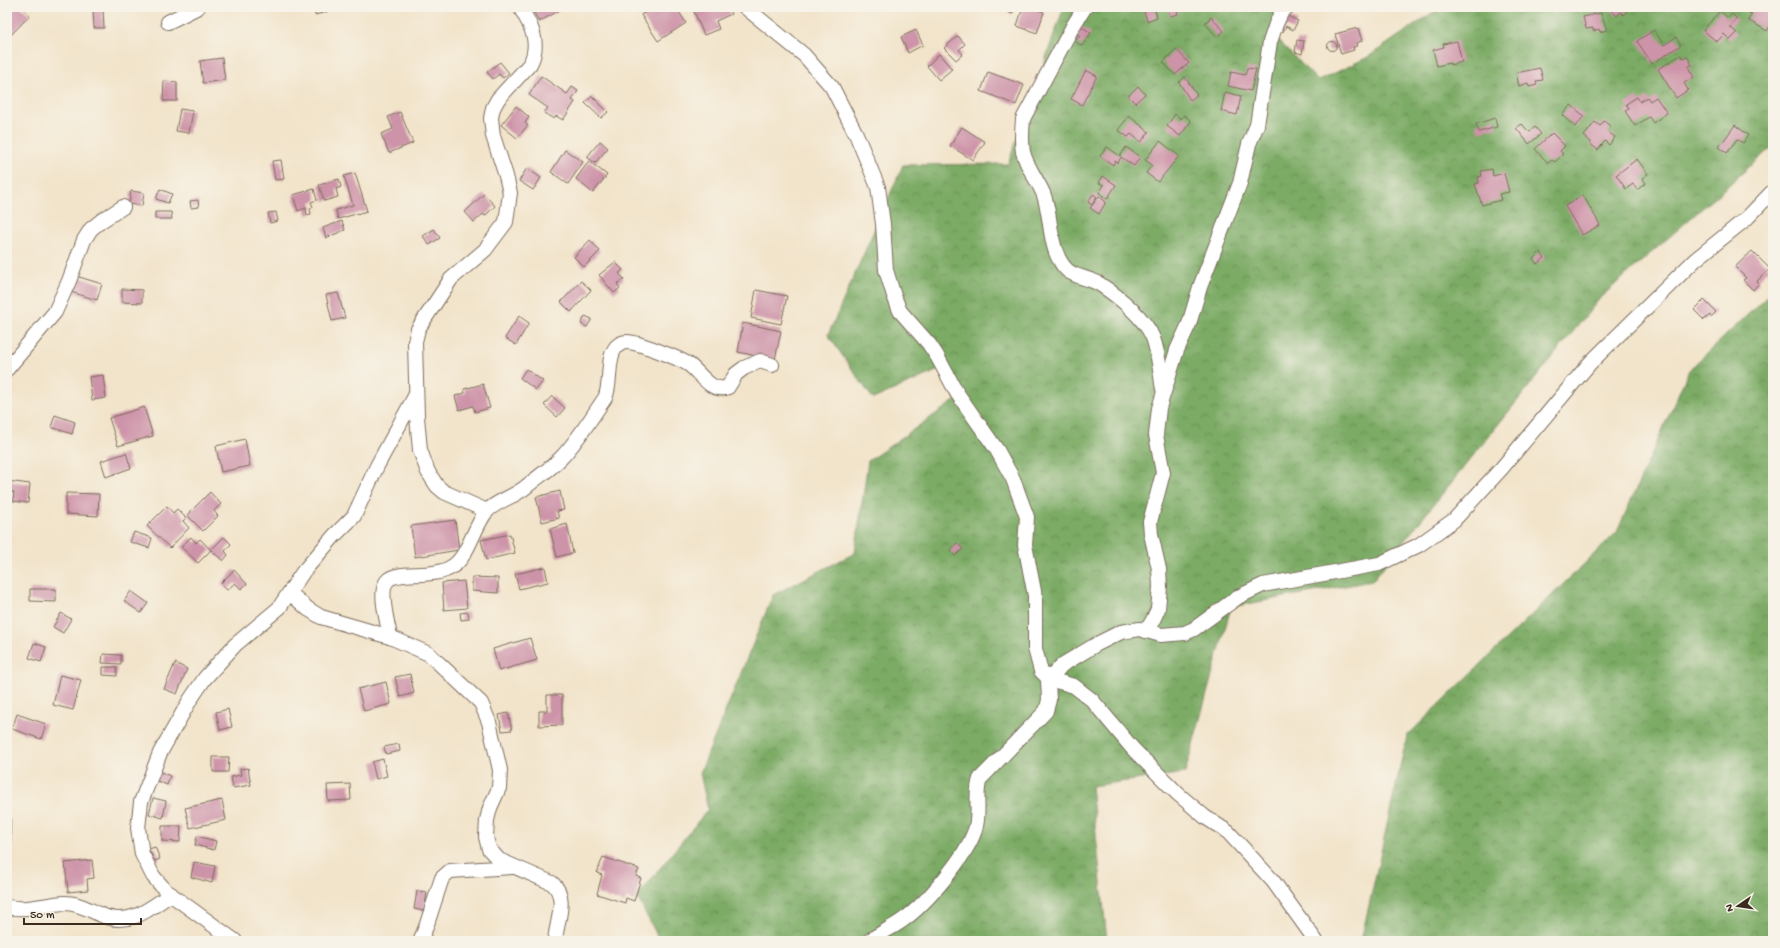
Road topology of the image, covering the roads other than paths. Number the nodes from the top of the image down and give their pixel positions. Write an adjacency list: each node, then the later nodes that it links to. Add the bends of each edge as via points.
1 (198, 7): 6 (street)
2 (520, 7): 12 (street, via 535,38 533,57 530,64 498,99 491,118 493,136 510,193 506,222 485,250 451,279 418,329 414,352)
3 (745, 7): 17 (street, via 804,55 832,87 856,134 878,187 886,270 900,311 929,344 957,393 997,450 1013,479 1027,517 1025,545 1035,596 1036,658 1041,671)
4 (1085, 7): 11 (street, via 1023,119 1023,150 1027,166 1043,193 1051,233 1060,260 1073,274 1099,284 1117,296 1144,323 1153,338)
5 (1287, 7): 11 (street, via 1281,13 1270,42 1257,125 1249,144 1240,183 1220,231 1190,324 1177,350)
6 (168, 22)
7 (1773, 191): 15 (street, via 1747,218 1696,260 1590,362 1501,469 1454,520 1419,545 1379,564 1256,588 1238,597 1185,633 1162,635)
8 (123, 207): 10 (street, via 91,229 84,240 55,312)
9 (772, 365): 13 (street, via 759,361 740,371 728,387 718,388 688,364 655,350 623,342 613,353 609,388 605,398 560,459 526,488)
10 (7, 369)
11 (1164, 392): 15 (street, via 1156,428 1163,473 1150,522 1160,587 1158,609)
12 (415, 396): 13 (street, via 420,450 432,480 452,497); 14 (street, via 377,466 354,516 303,572)
13 (487, 511): 16 (street, via 458,562 453,566 436,574 394,576 387,581 383,598)
14 (290, 593): 16 (street, via 308,609 321,616); 19 (street, via 276,612 235,645 205,678 160,753 150,776 138,812 142,854 159,885)
15 (1146, 631): 17 (street, via 1121,632 1062,666)
16 (390, 637): 18 (street, via 429,654 485,708 500,770 499,788 487,820 487,842 493,855)
17 (1049, 679): 24 (street, via 1046,711 980,779 977,788 976,828 972,840 927,899 903,920); 25 (street, via 1074,686 1092,700 1133,749 1178,794 1228,832 1273,881)
18 (513, 867): 22 (street, via 444,874); 23 (street, via 552,883 558,889 561,899)
19 (170, 894): 20 (street, via 128,919 109,918 74,904 30,908); 21 (street)
20 (7, 907)
21 (235, 941)
22 (420, 941)
23 (556, 941)
24 (869, 941)
25 (1316, 941)

